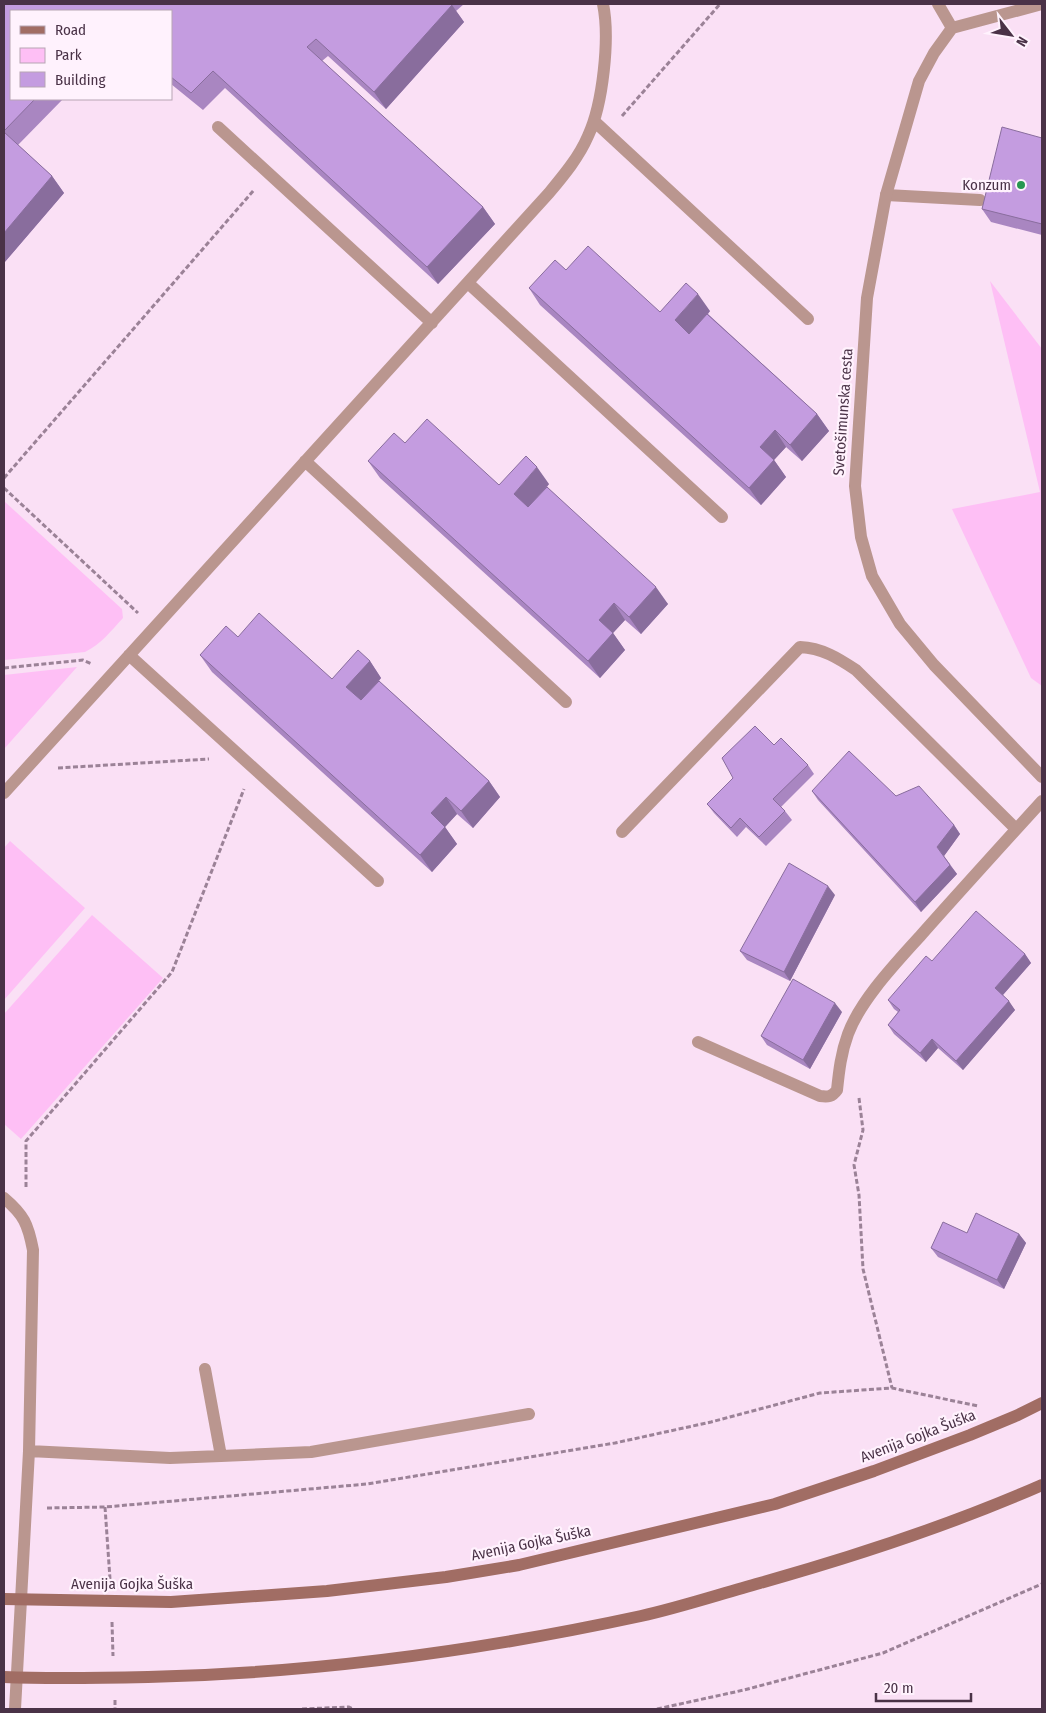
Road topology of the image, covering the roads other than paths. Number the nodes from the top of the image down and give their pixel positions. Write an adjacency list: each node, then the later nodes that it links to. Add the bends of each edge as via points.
1 (603, 4): 5 (street, via 605,63)
2 (938, 4): 4 (street)
3 (1042, 4): 4 (street)
4 (952, 28): 7 (street, Svetošimunska cesta, via 919,81)
5 (594, 121): 9 (street, via 562,177); 10 (street)
6 (218, 127): 11 (street)
7 (886, 195): 8 (street); 16 (street, Svetošimunska cesta, via 867,298 855,486 861,537 872,576 900,624 934,665)
8 (980, 200)
9 (468, 283): 11 (street); 13 (street)
10 (808, 319)
11 (432, 322): 12 (street)
12 (305, 462): 14 (street); 15 (street)
13 (722, 517)
14 (129, 655): 17 (street); 21 (street)
15 (566, 702)
16 (1042, 777)
17 (4, 793)
18 (1042, 801): 19 (street)
19 (1016, 829): 20 (street, via 856,670 834,656 800,646); 22 (street, via 895,964 860,1009 848,1034 834,1094 820,1096)
20 (622, 832)
21 (378, 881)
22 (698, 1042)
23 (4, 1198): 27 (street, via 22,1215 33,1250)
24 (206, 1369): 28 (street)
25 (1042, 1403): 31 (main road, Avenija Gojka Šuška, via 970,1435 775,1504 518,1565 317,1592 171,1602)
26 (529, 1414): 28 (street, via 312,1452)
27 (29, 1451): 28 (street, via 170,1458); 31 (street)
28 (222, 1456)
29 (1042, 1485): 32 (main road, via 999,1504 850,1557 644,1616 524,1639 304,1668 114,1678)
30 (4, 1599): 31 (main road, Avenija Gojka Šuška)
31 (21, 1600): 32 (street)
32 (10, 1677): 33 (street)
33 (15, 1709)

